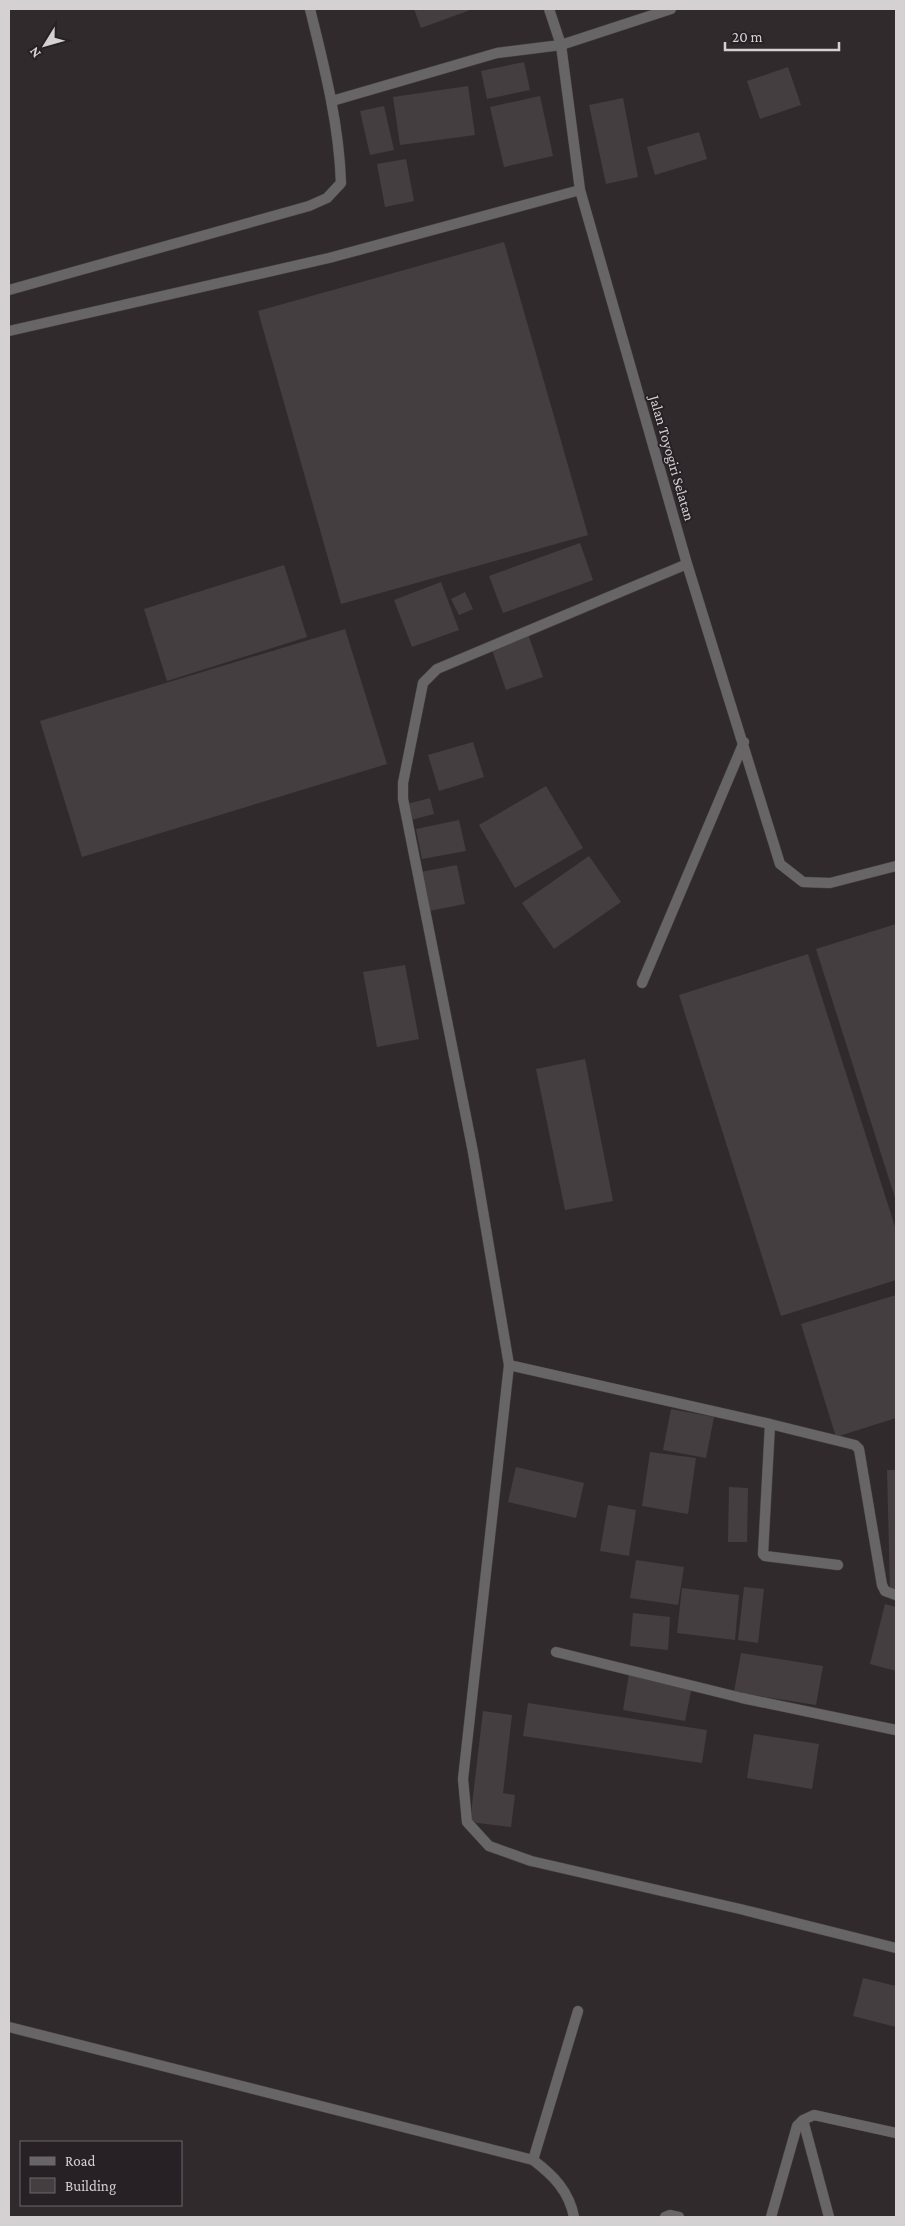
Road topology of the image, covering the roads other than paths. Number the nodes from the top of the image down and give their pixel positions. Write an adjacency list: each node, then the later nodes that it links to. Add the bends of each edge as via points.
1 (310, 9): 5 (street)
2 (549, 9): 4 (street, Jalan Toyogiri Selatan)
3 (671, 9): 4 (street)
4 (561, 45): 5 (street, via 497,53); 6 (street, Jalan Toyogiri Selatan)
5 (332, 101): 7 (street, via 341,183 327,198)
6 (580, 190): 8 (street, via 329,258); 9 (street, Jalan Toyogiri Selatan)
7 (9, 290)
8 (9, 331)
9 (687, 564): 10 (street, Jalan Toyogiri Selatan); 13 (street, via 437,669 423,683 403,783 403,800 473,1152)
10 (744, 742): 11 (street, Jalan Toyogiri Selatan, via 780,864 803,882 830,884); 12 (street)
11 (896, 866)
12 (642, 983)
13 (509, 1365): 14 (street); 19 (street, via 463,1779 467,1822 489,1846 531,1861)
14 (770, 1424): 15 (street, via 763,1554); 16 (street, via 855,1445 858,1449 882,1585 885,1591)
15 (838, 1565)
16 (896, 1595)
17 (556, 1652): 18 (street, via 742,1698)
18 (896, 1730)
19 (896, 1948)
20 (578, 2011): 24 (street)
21 (9, 2026): 24 (street)
22 (803, 2120): 23 (street, via 814,2115); 28 (street, via 797,2126); 29 (street)
23 (896, 2133)
24 (533, 2160): 25 (street, via 553,2176 566,2194)
25 (574, 2217)
26 (665, 2217): 27 (street)
27 (679, 2217)
28 (771, 2217)
29 (829, 2217)

